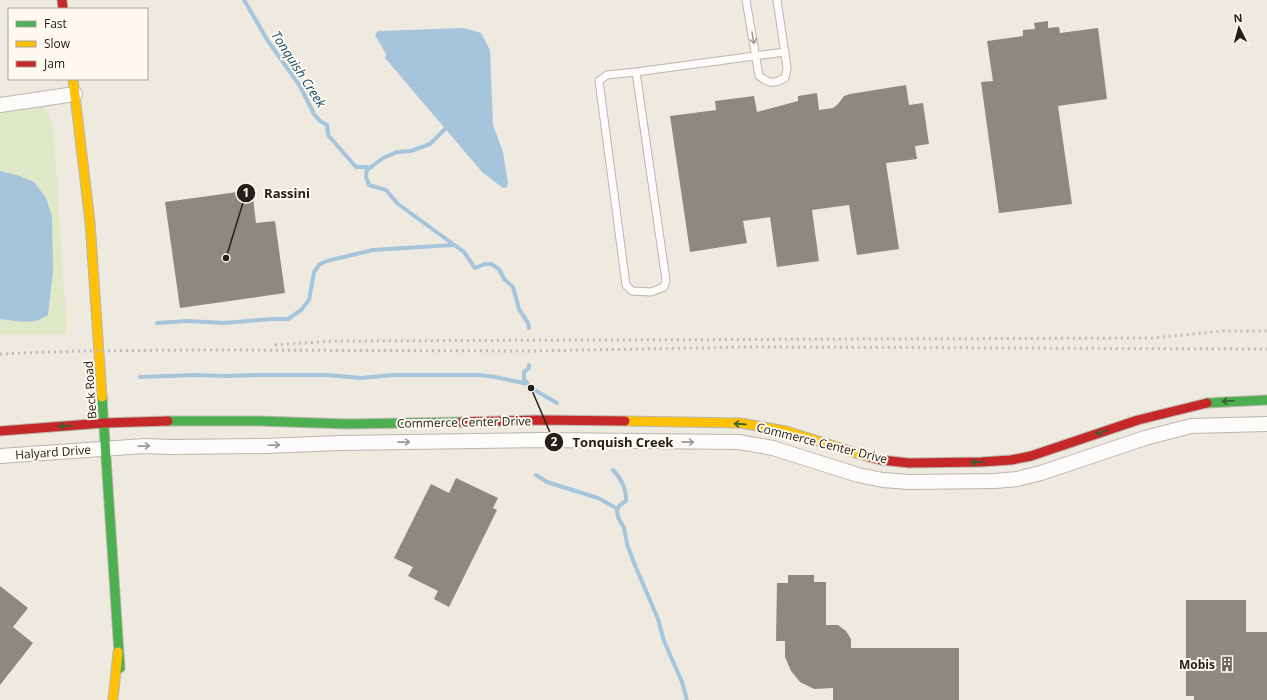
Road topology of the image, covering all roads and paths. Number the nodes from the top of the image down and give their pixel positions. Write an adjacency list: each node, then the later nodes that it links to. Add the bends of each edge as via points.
1 (746, 0): 4 (lane, one-way to 4)
2 (777, 0): 3 (lane)
3 (785, 52): 4 (lane); 4 (lane, via 785,78 776,83 768,82 759,76)
4 (756, 56): 5 (lane)
5 (636, 72): 5 (lane, via 666,280 664,287 651,292 632,291 626,285 599,80 606,75)
6 (73, 80): 7 (main road, Beck Road)
7 (75, 94): 8 (street); 11 (main road, Beck Road, via 90,222)
8 (0, 105)
9 (1267, 400): 10 (main road, Commerce Center Drive, one-way to 10, via 1205,403 1138,420 1031,456 981,462 909,463 881,460 786,431 741,423)
10 (542, 420): 11 (main road, Commerce Center Drive, via 348,424 259,421); 14 (street)
11 (104, 422): 13 (main road, Halyard Drive, one-way to 13); 15 (main road, Beck Road)
12 (1267, 424): 14 (street, Commerce Center Drive, one-way to 12, via 739,442 773,448 883,480 995,481 1041,473 1145,438 1191,426)
13 (0, 431)
14 (542, 440): 15 (street, Commerce Center Drive, one-way to 14, via 145,446)
15 (106, 449): 16 (street, Halyard Drive); 17 (main road, Beck Road)
16 (0, 456)
17 (118, 652): 18 (main road); 19 (main road, Beck Road)
18 (113, 700)
19 (123, 700)

